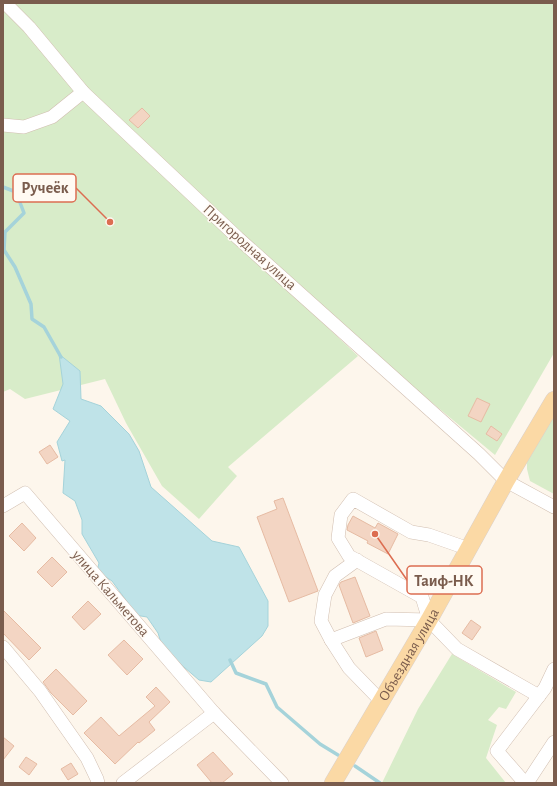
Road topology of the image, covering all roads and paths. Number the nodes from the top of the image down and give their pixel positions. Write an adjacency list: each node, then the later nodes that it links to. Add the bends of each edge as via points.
1 (5, 3): 2 (street, Пригородная улица, via 29,27)
2 (83, 92): 3 (street, via 52,117 24,127); 5 (street, Пригородная улица, via 232,232)
3 (3, 126)
4 (554, 400): 5 (main road, Объездная улица)
5 (506, 481): 7 (street, Пригородная улица); 8 (main road, Объездная улица)
6 (3, 506): 16 (street, улица Кальметова, via 25,493)
7 (554, 507)
8 (469, 549): 9 (street, via 429,535 411,532 353,499 341,515 338,538 348,556); 10 (main road, Объездная улица)
9 (357, 560): 10 (street, via 422,597); 11 (street, via 335,576 325,595 321,620)
10 (429, 620): 11 (street, via 386,619); 14 (street, via 457,649); 15 (main road, Объездная улица)
11 (331, 640): 15 (street, via 348,668)
12 (3, 647): 18 (street, via 40,691 87,758)
13 (554, 668): 14 (street)
14 (539, 696): 22 (street, via 497,751)
15 (381, 701): 21 (main road, Объездная улица)
16 (214, 713): 19 (street); 20 (street, улица Кальметова)
17 (554, 742): 22 (street)
18 (98, 783)
19 (123, 783)
20 (282, 783)
21 (333, 783)
22 (526, 783)

